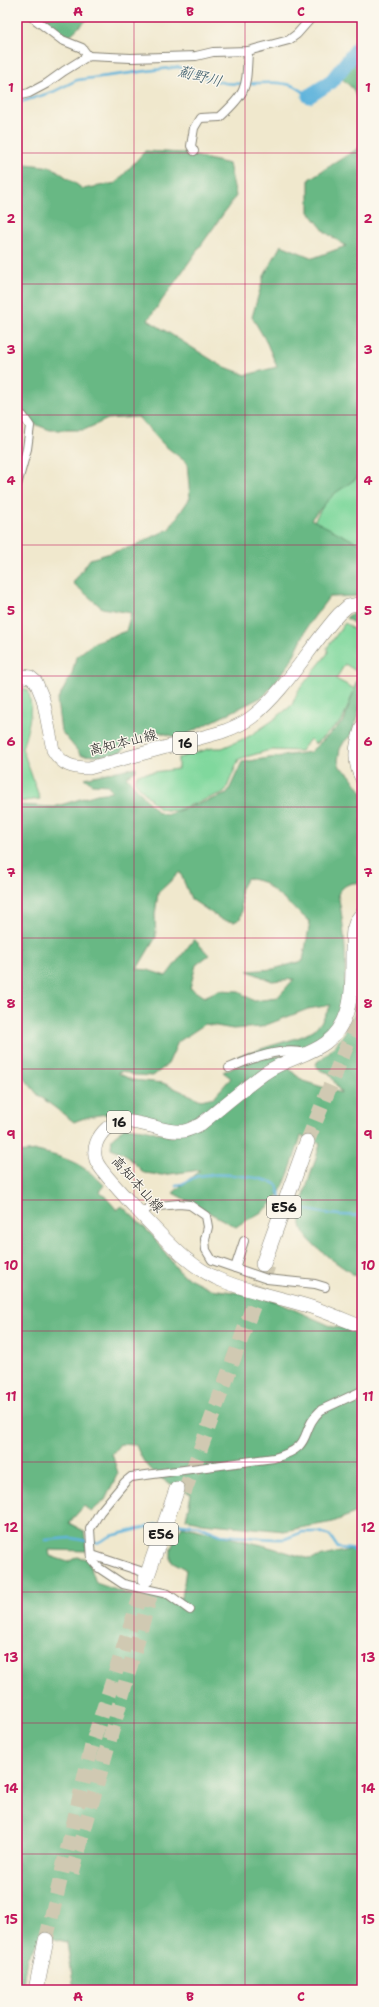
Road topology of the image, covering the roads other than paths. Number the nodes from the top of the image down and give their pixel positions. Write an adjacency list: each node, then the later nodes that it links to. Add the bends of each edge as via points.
1 (32, 17): 4 (street, via 62,40 82,48)
2 (312, 17): 3 (street, via 289,40)
3 (248, 51): 4 (street, via 213,52 196,56); 6 (street, via 246,84 236,102 220,117 200,118 196,121 191,146)
4 (88, 56): 5 (street, via 46,84)
5 (17, 96)
6 (194, 151)
7 (17, 413): 8 (street, via 23,416 30,426 27,449)
8 (17, 485)
9 (362, 603): 10 (main road, 高知本山線 / 16, via 348,606 338,614 267,704 252,717 222,732 89,768 70,766 56,756 40,688 30,677)
10 (17, 675)
11 (362, 726): 12 (main road, via 355,754)
12 (362, 779)
13 (362, 913): 14 (main road, 高知本山線 / 16, via 353,930 349,1003 346,1014 332,1037)
14 (309, 1054): 15 (street, via 297,1051 254,1057); 17 (main road, 高知本山線 / 16, via 274,1067 191,1129 175,1131 124,1122 116,1123 104,1131 96,1144 96,1160 107,1177)
15 (229, 1068)
16 (308, 1151): 19 (highway, E56)
17 (142, 1214): 20 (street, via 149,1207 190,1205 206,1216 208,1227 205,1244 212,1260); 22 (main road, 高知本山線 / 16, via 187,1260 216,1278 311,1307)
18 (244, 1241): 20 (street)
19 (267, 1262)
20 (235, 1268): 21 (street, via 268,1279)
21 (325, 1287)
22 (362, 1327)
23 (362, 1391): 25 (street, via 321,1410 302,1445 286,1455 131,1477 100,1512 90,1530)
24 (180, 1491): 26 (highway, E56)
25 (92, 1552): 26 (street); 27 (street, via 92,1560 99,1568 123,1584 168,1594)
26 (147, 1577)
27 (190, 1610)
28 (36, 1990): 29 (highway, via 50,1941)
29 (44, 1990)

